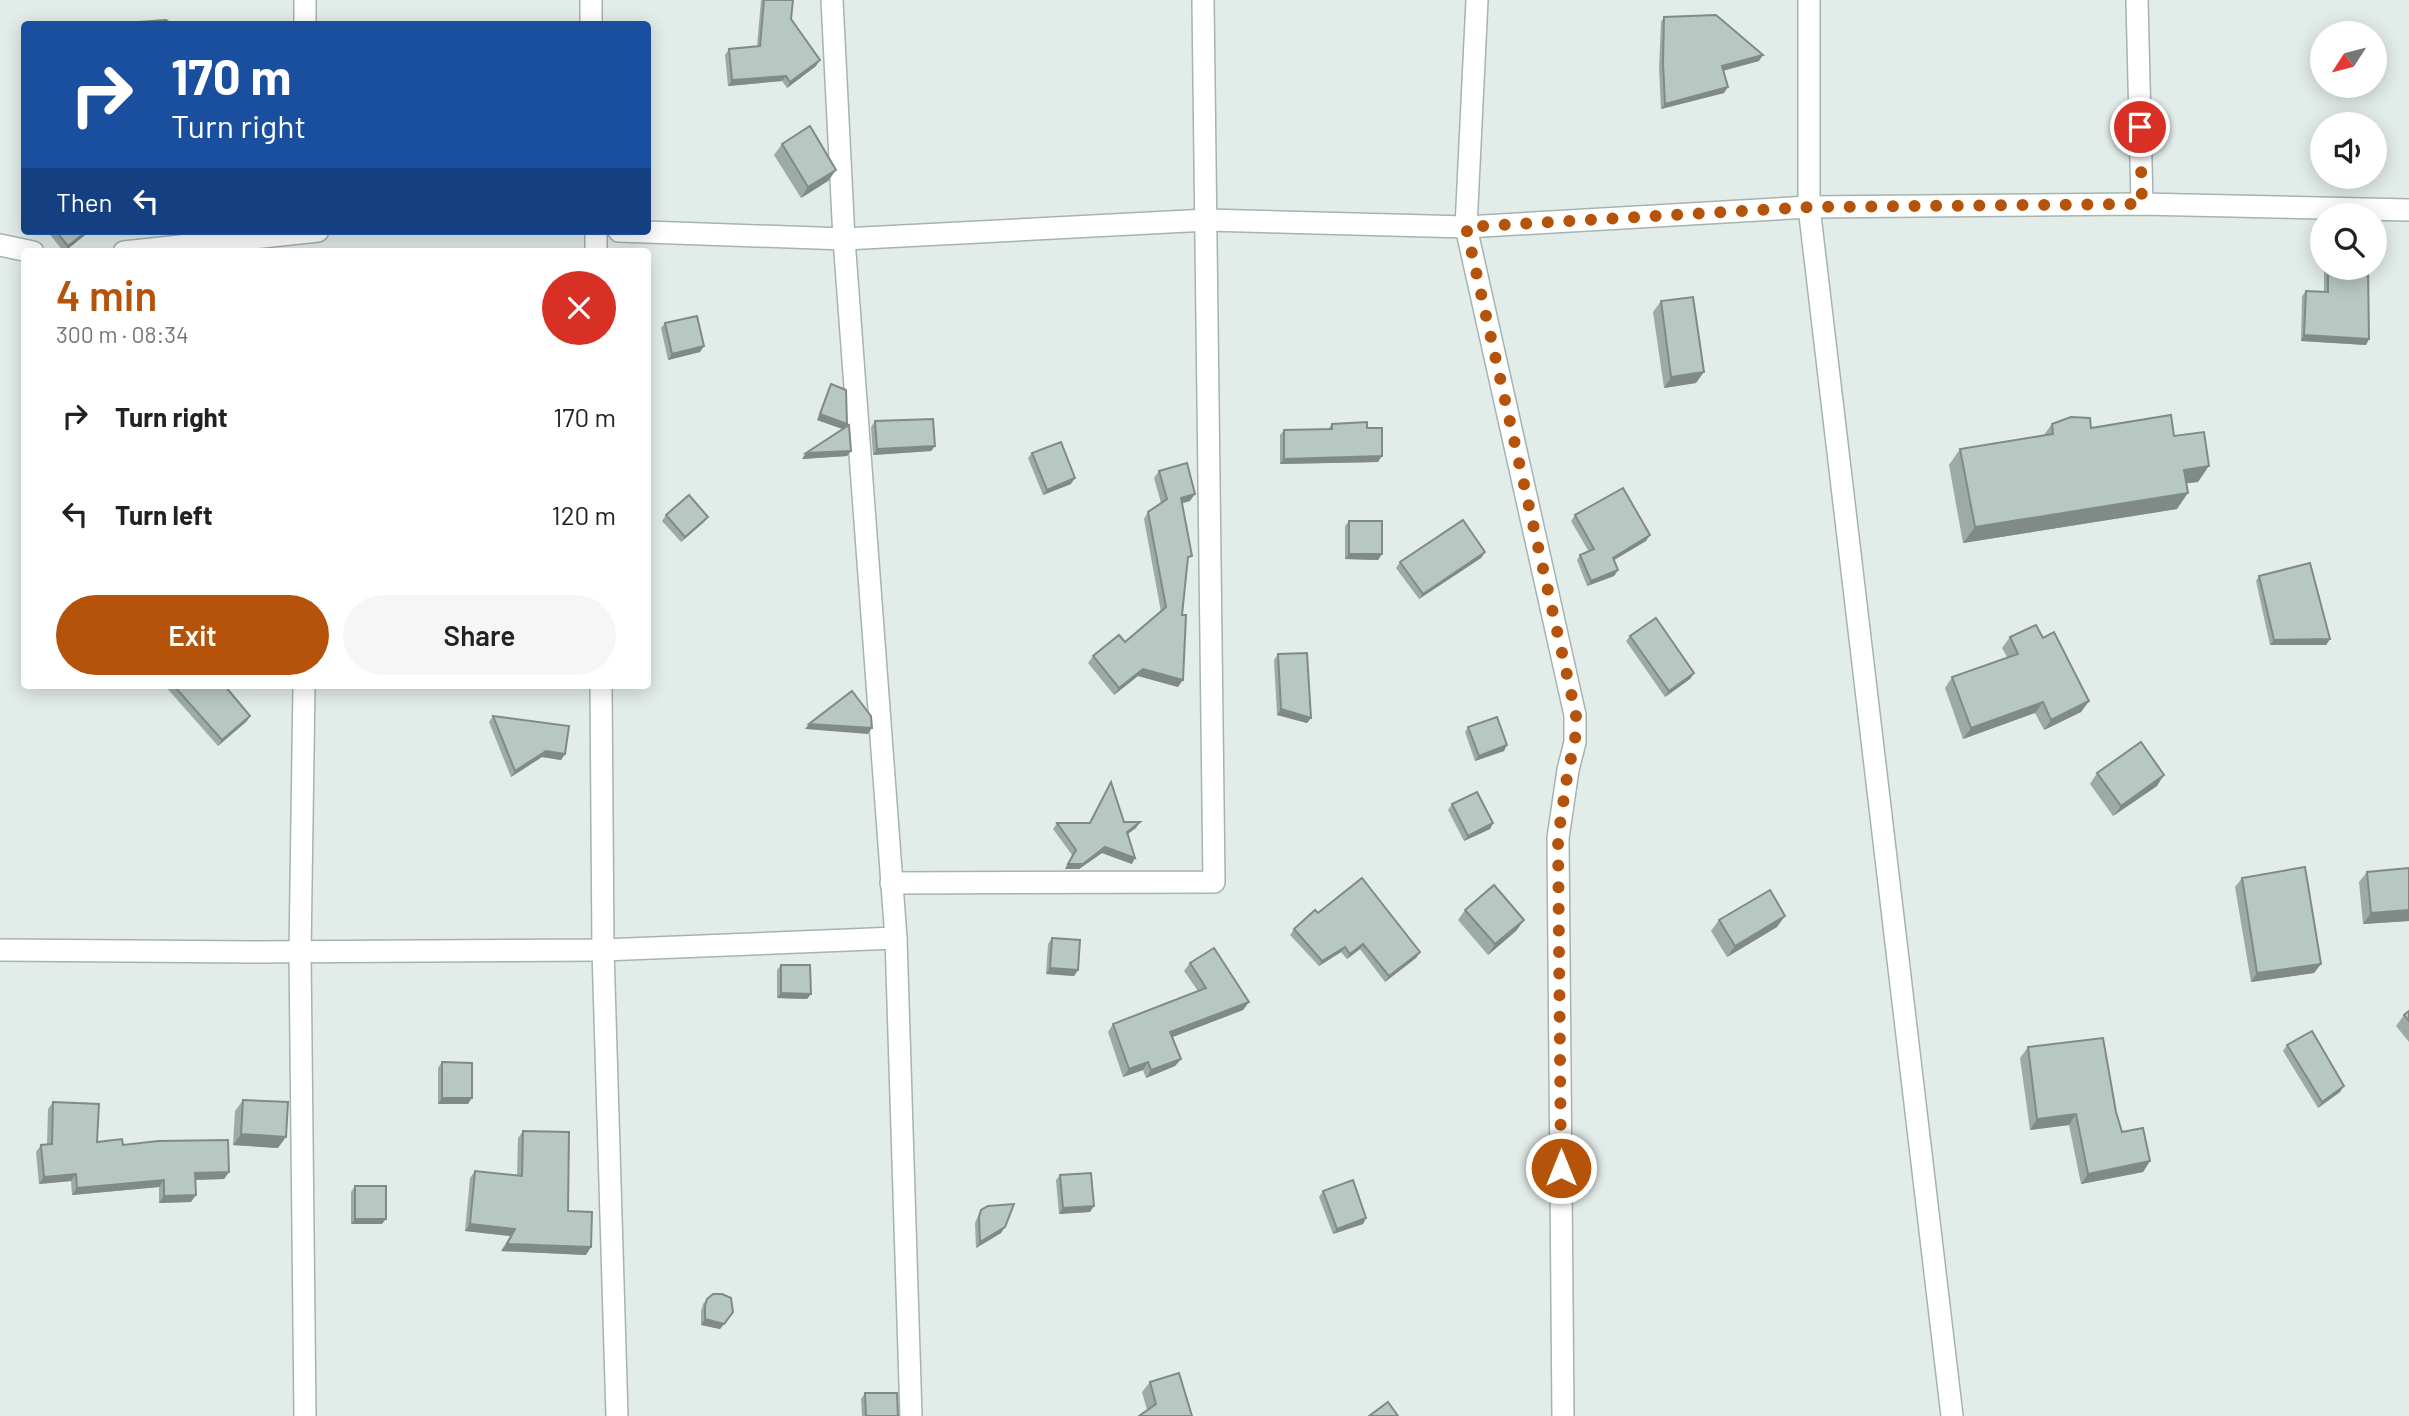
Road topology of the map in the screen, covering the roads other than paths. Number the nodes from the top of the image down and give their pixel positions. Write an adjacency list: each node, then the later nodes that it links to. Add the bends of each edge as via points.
1 (305, 0): 8 (street)
2 (591, 0): 9 (street)
3 (832, 0): 17 (street)
4 (1203, 0): 13 (street)
5 (1477, 0): 14 (street)
6 (1809, 0): 11 (street)
7 (2137, 0): 10 (street)
8 (306, 21)
9 (591, 21)
10 (2142, 204): 11 (street); 12 (street)
11 (1809, 207): 14 (street); 32 (street)
12 (2409, 210)
13 (1207, 220): 14 (street); 17 (street); 23 (street, via 1214,882)
14 (1466, 227): 31 (street, via 1576,715 1558,838)
15 (651, 232): 17 (street)
16 (313, 237): 19 (street)
17 (844, 239): 23 (street)
18 (0, 245): 20 (street)
19 (174, 248)
20 (21, 249)
21 (304, 689): 27 (street)
22 (601, 689): 26 (street)
23 (891, 883): 24 (street)
24 (897, 938): 26 (street); 30 (street)
25 (0, 950): 27 (street)
26 (603, 950): 27 (street); 29 (street)
27 (300, 952): 28 (street)
28 (305, 1416)
29 (617, 1416)
30 (911, 1416)
31 (1563, 1416)
32 (1952, 1416)

